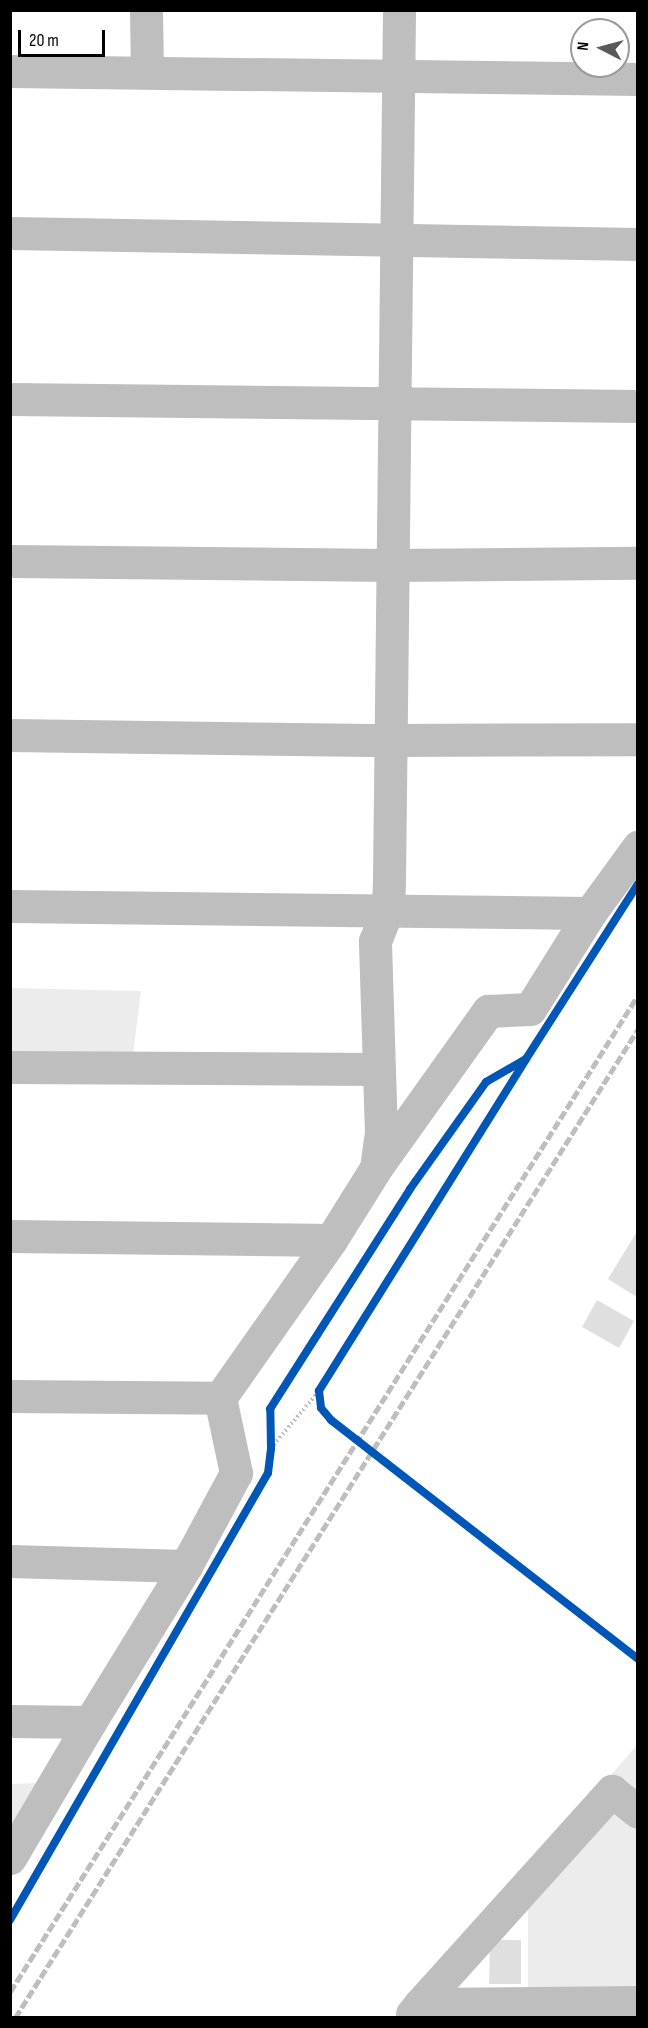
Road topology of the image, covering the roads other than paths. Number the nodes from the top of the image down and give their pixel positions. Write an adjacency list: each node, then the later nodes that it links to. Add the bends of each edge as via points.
1 (146, 10): 4 (street)
2 (399, 10): 5 (street)
3 (10, 71): 4 (street)
4 (147, 71): 5 (street)
5 (398, 78): 6 (street); 8 (street)
6 (638, 79)
7 (10, 233): 8 (street)
8 (396, 242): 9 (street); 11 (street)
9 (638, 244)
10 (10, 399): 11 (street)
11 (394, 404): 12 (street); 15 (street)
12 (638, 406)
13 (10, 561): 15 (street)
14 (638, 563): 15 (street)
15 (392, 565): 18 (street)
16 (10, 735): 18 (street)
17 (638, 739): 18 (street)
18 (390, 740): 21 (street)
19 (638, 847): 22 (street)
20 (10, 906): 21 (street)
21 (388, 909): 22 (street); 24 (street, via 375,941)
22 (590, 913): 25 (street, via 530,1009 488,1011)
23 (10, 1067): 24 (street)
24 (378, 1069): 25 (street, via 381,1134)
25 (376, 1168): 27 (street)
26 (10, 1236): 27 (street)
27 (331, 1240): 29 (street)
28 (10, 1395): 29 (street)
29 (220, 1398): 31 (street, via 236,1473)
30 (10, 1561): 31 (street)
31 (186, 1566): 33 (street)
32 (10, 1720): 33 (street)
33 (90, 1722): 35 (street)
34 (638, 1812): 37 (street, via 612,1791)
35 (10, 1858)
36 (638, 2002): 37 (street)
37 (415, 2011)

